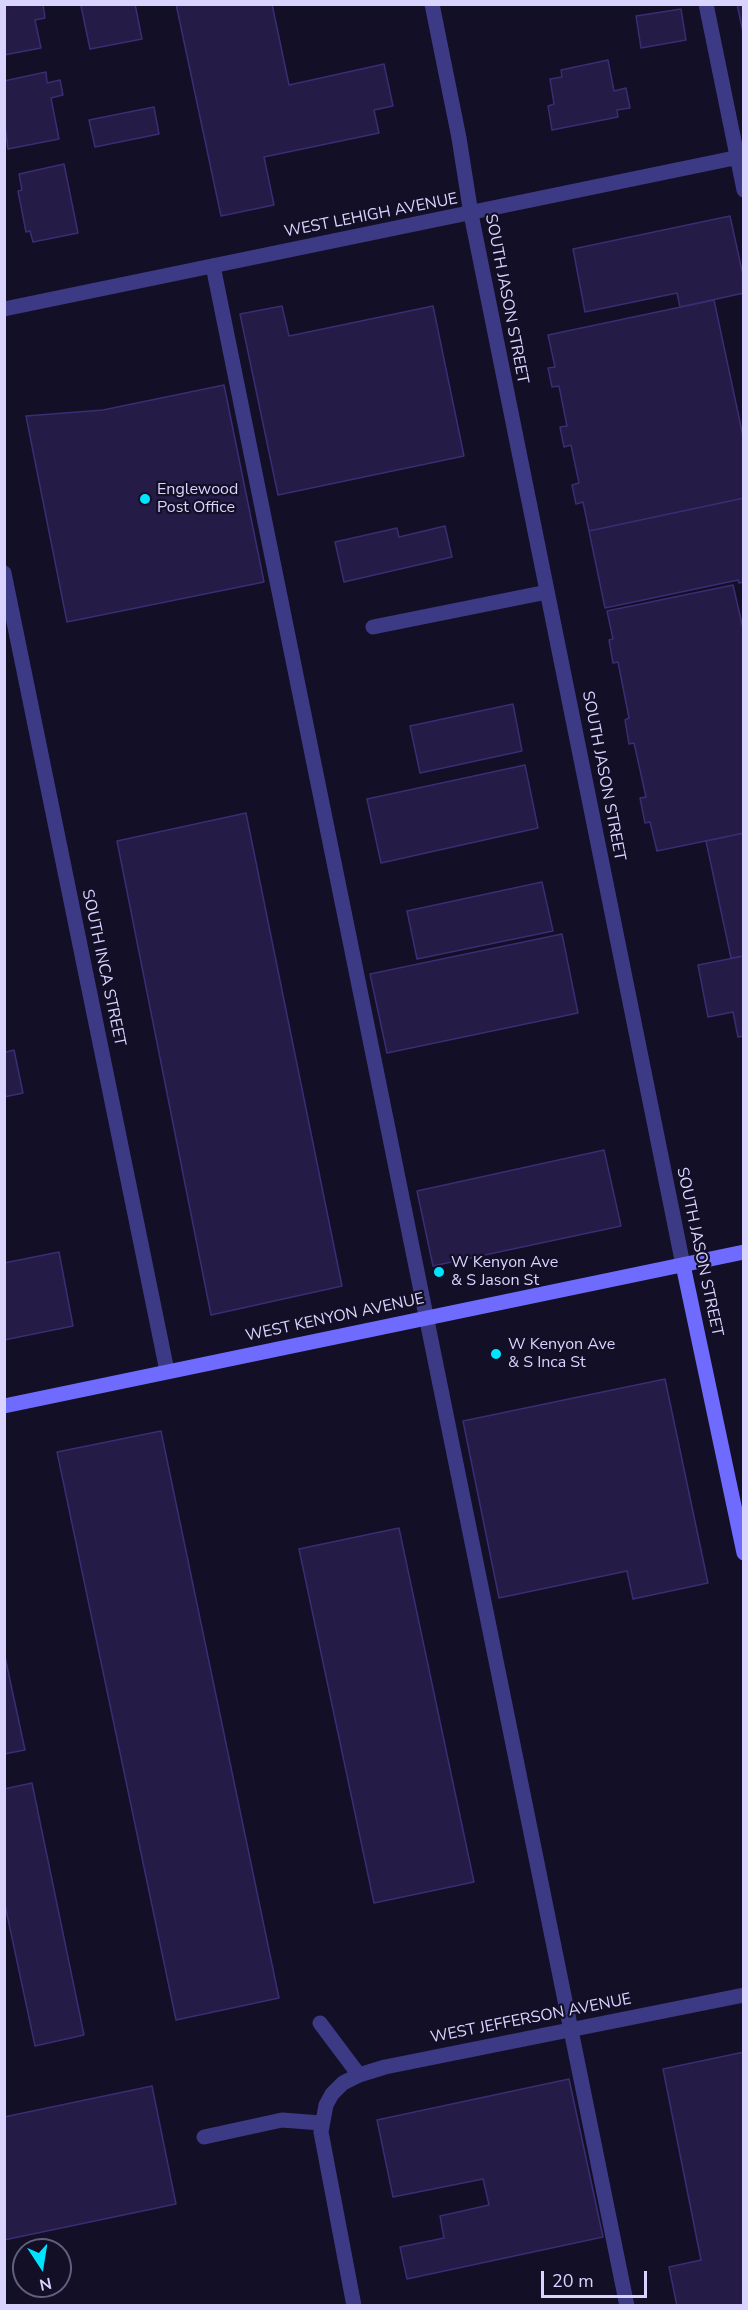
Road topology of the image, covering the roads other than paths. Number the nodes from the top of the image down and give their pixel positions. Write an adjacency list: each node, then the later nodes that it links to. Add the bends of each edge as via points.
1 (432, 4): 5 (street, SOUTH JASON STREET)
2 (706, 4): 3 (street)
3 (740, 157): 4 (street); 5 (street, WEST LEHIGH AVENUE)
4 (744, 190)
5 (471, 214): 6 (street, WEST LEHIGH AVENUE); 9 (street, SOUTH JASON STREET)
6 (213, 266): 7 (street, WEST LEHIGH AVENUE); 13 (street)
7 (4, 309)
8 (4, 573): 14 (street, SOUTH INCA STREET)
9 (547, 592): 10 (street); 12 (street, SOUTH JASON STREET)
10 (373, 627)
11 (744, 1252): 12 (street, WEST KENYON AVENUE)
12 (683, 1265): 13 (street, WEST KENYON AVENUE); 16 (street, SOUTH JASON STREET)
13 (425, 1318): 14 (street, WEST KENYON AVENUE); 19 (street)
14 (167, 1371): 15 (street, WEST KENYON AVENUE)
15 (4, 1406)
16 (744, 1553)
17 (744, 1995): 19 (street, WEST JEFFERSON AVENUE)
18 (320, 2023): 20 (street)
19 (571, 2030): 20 (street, WEST JEFFERSON AVENUE); 24 (street)
20 (359, 2075): 21 (street, WEST JEFFERSON AVENUE, via 332,2094)
21 (321, 2123): 22 (street, via 282,2120); 23 (street, via 322,2147)
22 (204, 2137)
23 (354, 2306)
24 (627, 2306)

